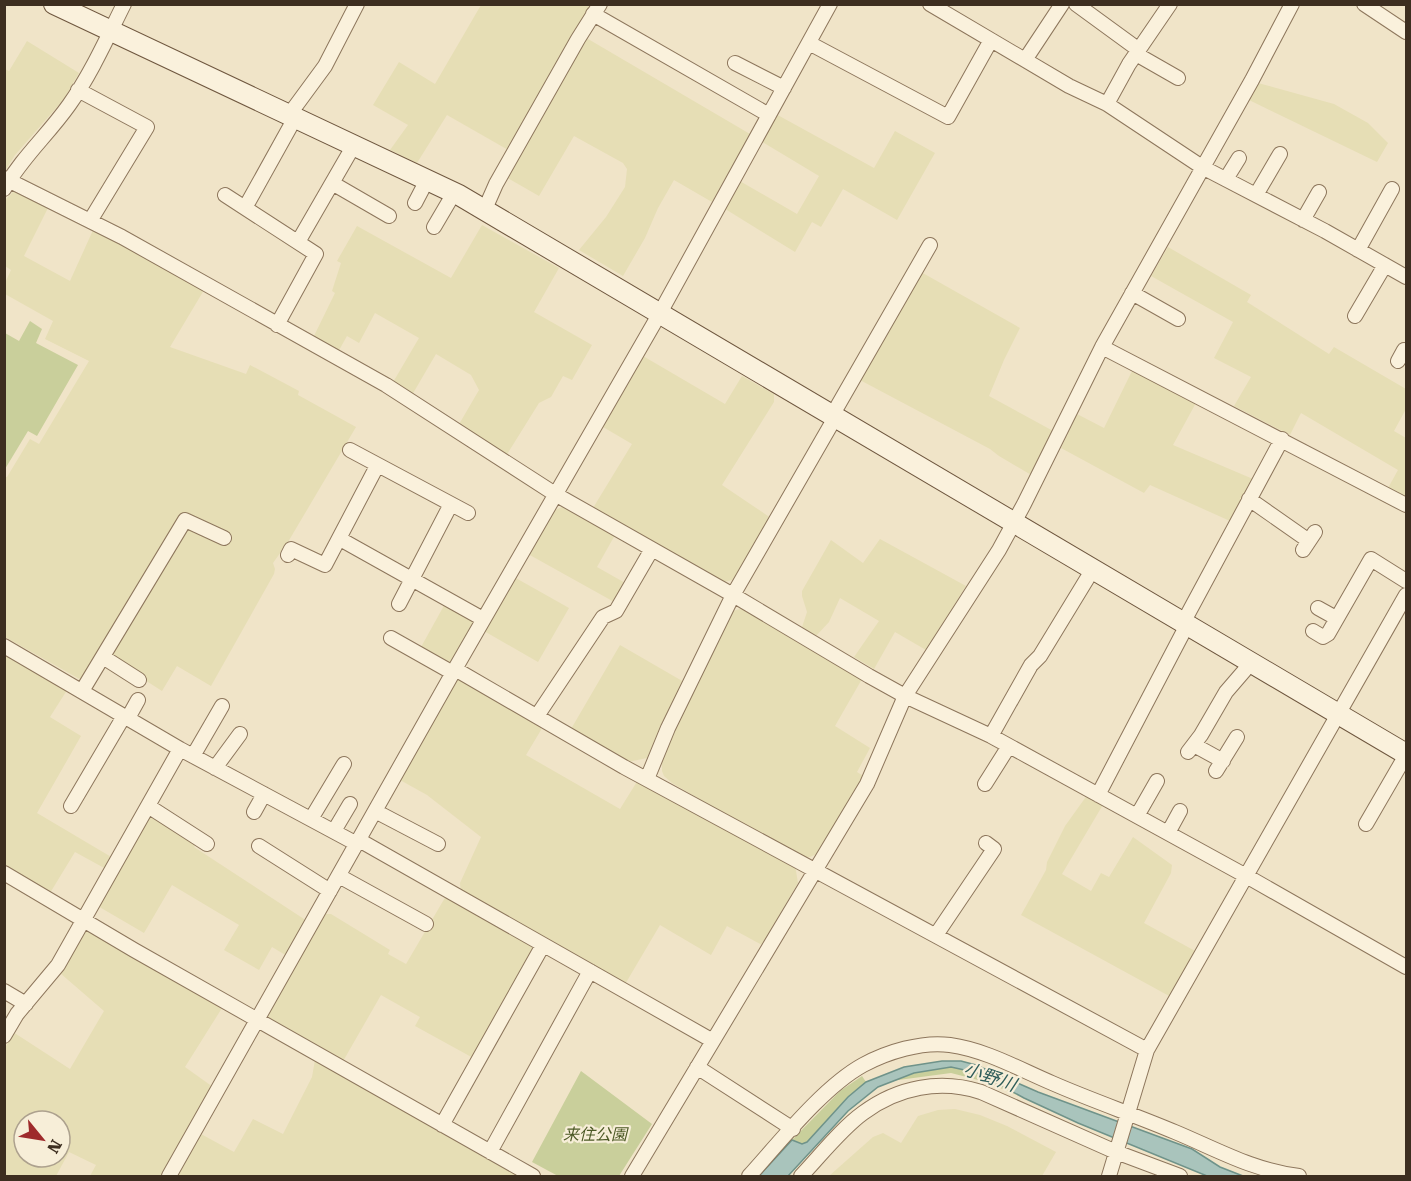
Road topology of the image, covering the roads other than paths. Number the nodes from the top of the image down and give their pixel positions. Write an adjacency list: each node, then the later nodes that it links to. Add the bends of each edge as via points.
1 (54, 4): 14 (street)
2 (124, 4): 14 (street)
3 (357, 4): 26 (street, via 325,66)
4 (830, 4): 17 (street)
5 (930, 4): 12 (street)
6 (1062, 4): 19 (street)
7 (1076, 4): 13 (street)
8 (1170, 4): 18 (street)
9 (1292, 4): 30 (street)
10 (1364, 4): 15 (street)
11 (597, 9): 25 (street); 42 (street)
12 (950, 9): 16 (street)
13 (1096, 11): 18 (street)
14 (111, 30): 23 (street); 26 (street)
15 (1407, 32)
16 (991, 40): 17 (street, via 948,117); 19 (street)
17 (809, 43): 22 (street)
18 (1137, 52): 21 (street); 24 (street)
19 (1025, 60): 24 (street)
20 (735, 63): 22 (street)
21 (1178, 78)
22 (784, 88): 25 (street)
23 (78, 90): 33 (street); 45 (street, via 147,127)
24 (1107, 104): 30 (street)
25 (769, 115): 53 (street)
26 (292, 116): 27 (street); 41 (street)
27 (354, 145): 32 (street); 34 (street)
28 (1280, 154): 39 (street)
29 (1239, 158): 31 (street)
30 (1202, 167): 31 (street); 52 (street)
31 (1226, 179): 39 (street)
32 (427, 180): 37 (street); 40 (street)
33 (6, 183): 45 (street)
34 (332, 183): 43 (street); 47 (street)
35 (1392, 189): 49 (street)
36 (1319, 192): 44 (street)
37 (454, 193): 42 (street); 46 (street)
38 (225, 195): 41 (street)
39 (1256, 195): 44 (street)
40 (415, 203)
41 (245, 208): 47 (street)
42 (485, 209): 53 (street)
43 (389, 216)
44 (1303, 220): 49 (street)
45 (90, 221): 56 (street)
46 (434, 227)
47 (298, 242): 56 (street, via 316,254)
48 (930, 245): 58 (street)
49 (1358, 250): 50 (street)
50 (1385, 265): 51 (street); 54 (street)
51 (1407, 278)
52 (1132, 293): 55 (street); 57 (street)
53 (660, 313): 58 (street); 62 (street)
54 (1355, 316)
55 (1178, 319)
56 (277, 325): 62 (street, via 386,386)
57 (1102, 347): 59 (street); 67 (street)
58 (834, 415): 67 (street); 76 (street)
59 (1282, 439): 63 (street); 65 (street)
60 (350, 450): 61 (street)
61 (377, 466): 64 (street); 69 (street)
62 (555, 494): 71 (street); 81 (street)
63 (1250, 499): 70 (street); 82 (street)
64 (451, 504): 66 (street); 74 (street)
65 (1407, 505)
66 (468, 513)
67 (1014, 522): 73 (street); 91 (street)
68 (224, 538): 86 (street, via 185,520)
69 (340, 539): 72 (street, via 325,565 291,549); 74 (street)
70 (1309, 541)
71 (652, 549): 76 (street); 95 (street, via 616,611 603,617)
72 (288, 555)
73 (1093, 569): 82 (street); 98 (street)
74 (412, 579): 78 (street); 81 (street)
75 (1407, 581): 80 (street, via 1371,559)
76 (733, 595): 91 (street); 106 (street)
77 (1407, 595): 94 (street)
78 (399, 604)
79 (1318, 608): 80 (street)
80 (1336, 618): 83 (street, via 1323,637)
81 (483, 619): 88 (street)
82 (1185, 624): 87 (street); 110 (street)
83 (1313, 631)
84 (391, 638): 88 (street)
85 (4, 646): 90 (street)
86 (103, 657): 89 (street); 90 (street)
87 (1251, 663): 94 (street); 99 (street, via 1226,692 1191,748 1219,766)
88 (454, 671): 95 (street); 114 (street)
89 (140, 680)
90 (82, 691): 96 (street)
91 (905, 696): 98 (street); 127 (street, via 867,784)
92 (138, 700): 96 (street)
93 (222, 706): 103 (street)
94 (1339, 715): 102 (street); 130 (street)
95 (537, 716): 106 (street)
96 (126, 717): 101 (street); 112 (street)
97 (240, 734): 105 (street)
98 (991, 736): 100 (street)
99 (1238, 737)
100 (1009, 746): 108 (street); 110 (street)
101 (180, 748): 103 (street); 113 (street)
102 (1407, 754): 119 (street)
103 (193, 756): 105 (street)
104 (344, 764): 118 (street)
105 (215, 768): 109 (street)
106 (647, 778): 127 (street)
107 (1157, 781): 117 (street)
108 (985, 784)
109 (264, 794): 116 (street); 118 (street)
110 (1098, 795): 117 (street)
111 (350, 804): 120 (street)
112 (71, 806)
113 (148, 806): 124 (street); 132 (street)
114 (375, 811): 122 (street); 125 (street)
115 (1180, 811): 121 (street)
116 (254, 812)
117 (1137, 816): 121 (street)
118 (311, 819): 120 (street)
119 (1366, 824)
120 (334, 831): 122 (street)
121 (1168, 833): 130 (street)
122 (358, 842): 129 (street); 135 (street)
123 (986, 843): 134 (street, via 994,849)
124 (207, 844)
125 (438, 844)
126 (259, 846): 131 (street)
127 (817, 870): 134 (street); 142 (street)
128 (4, 873): 132 (street)
129 (339, 876): 131 (street); 133 (street)
130 (1248, 877): 136 (street); 143 (street)
131 (330, 891): 140 (street)
132 (83, 920): 139 (street, via 58,965); 140 (street)
133 (426, 924)
134 (936, 935): 143 (street)
135 (543, 945): 137 (street); 146 (street)
136 (1407, 967)
137 (590, 971): 142 (street); 149 (street)
138 (4, 991): 139 (street)
139 (26, 1004): 141 (street)
140 (258, 1021): 146 (street); 150 (street)
141 (4, 1036)
142 (713, 1041): 144 (street)
143 (1147, 1050): 145 (street)
144 (697, 1067): 147 (street); 152 (street)
145 (1127, 1117): 147 (street, via 978,1051 948,1044 889,1053 861,1066 829,1090); 148 (street); 157 (street, via 1150,1122 1234,1160)
146 (442, 1125): 149 (street)
147 (793, 1129): 153 (street)
148 (1117, 1149): 154 (street, via 981,1092 947,1084 904,1091 879,1102 861,1114); 155 (street); 156 (street)
149 (490, 1152): 151 (street)
150 (169, 1176)
151 (533, 1176)
152 (632, 1176)
153 (749, 1176)
154 (801, 1176)
155 (1109, 1176)
156 (1180, 1176)
157 (1299, 1176)

